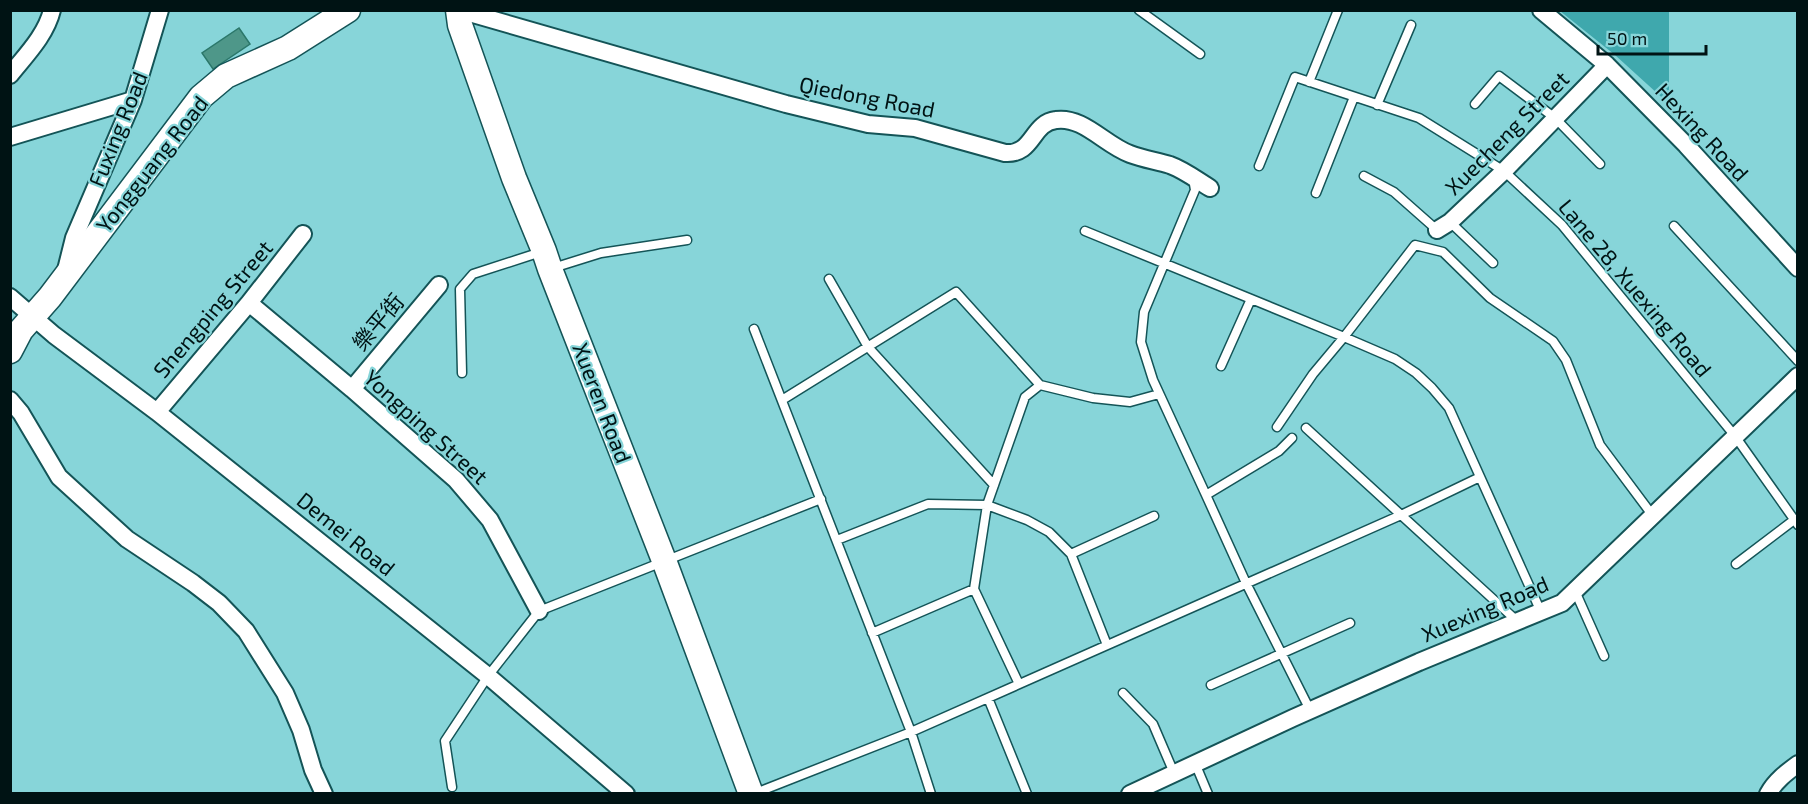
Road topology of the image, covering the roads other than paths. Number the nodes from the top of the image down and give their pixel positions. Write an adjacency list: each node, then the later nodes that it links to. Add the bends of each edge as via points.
1 (52, 10): 11 (street, via 49,23)
2 (160, 10): 14 (street, Fuxing Road)
3 (348, 10): 36 (main road, Yongguang Road, via 288,48 226,76 201,97)
4 (458, 10): 23 (street, Qiedong Road, via 786,104 868,124 915,128 1005,153 1025,148 1042,125 1070,120 1129,154 1172,166); 31 (main road, Xueren Road, via 514,178)
5 (1139, 10): 9 (lane)
6 (1338, 10): 12 (lane)
7 (1540, 10): 10 (street, Hexing Road)
8 (1411, 26): 16 (lane)
9 (1200, 54)
10 (1607, 65): 17 (street, Xuecheng Street); 34 (street, Hexing Road, via 1686,145)
11 (10, 75)
12 (1309, 82): 13 (lane, Lane 28, Xuexing Road); 20 (lane, via 1295,77)
13 (1354, 97): 16 (lane, Lane 28, Xuexing Road); 25 (lane)
14 (133, 100): 18 (street); 36 (street, Fuxing Road, via 74,238)
15 (1475, 104): 17 (lane, via 1499,76)
16 (1377, 105): 21 (lane, Lane 28, Xuexing Road, via 1419,118)
17 (1555, 118): 19 (lane); 21 (street, Xuecheng Street)
18 (10, 137)
19 (1600, 164)
20 (1258, 166)
21 (1504, 171): 26 (street, Xuecheng Street); 58 (lane, Lane 28, Xuexing Road, via 1562,225)
22 (1364, 176): 26 (lane)
23 (1193, 178): 24 (street, Qiedong Road); 32 (lane, via 1195,190)
24 (1210, 188)
25 (1316, 193)
26 (1444, 226): 33 (lane)
27 (1674, 226): 46 (lane)
28 (1085, 231): 32 (lane)
29 (303, 234): 40 (street, Shengping Street)
30 (687, 240): 31 (lane)
31 (547, 260): 48 (lane, via 473,274 460,289); 71 (main road, Xueren Road)
32 (1164, 263): 39 (lane); 52 (lane, via 1143,312 1141,342)
33 (1493, 263)
34 (1797, 268)
35 (829, 279): 44 (lane)
36 (63, 280): 41 (main road, Yongguang Road)
37 (439, 285): 51 (street, 樂平街)
38 (10, 297): 41 (street, Demei Road)
39 (1251, 298): 43 (lane); 47 (lane)
40 (249, 303): 51 (street, Yongping Street); 55 (street, Shengping Street)
41 (33, 316): 45 (main road); 55 (street, Demei Road)
42 (754, 329): 54 (lane)
43 (1344, 337): 56 (lane, via 1312,374); 60 (lane, via 1395,359 1432,388 1449,408); 67 (lane, via 1414,245 1443,252 1490,297 1553,341 1569,368 1600,445)
44 (868, 347): 50 (lane, via 956,292); 54 (lane); 61 (lane)
45 (10, 351)
46 (1797, 361)
47 (1221, 366)
48 (462, 373)
49 (1797, 376): 58 (street, Xuexing Road)
50 (1040, 385): 52 (lane, via 1130,402); 61 (lane, via 1025,397)
51 (352, 389): 76 (street, Yongping Street, via 456,480 490,520)
52 (1159, 394): 62 (lane)
53 (10, 400): 95 (street, via 59,477 128,539 219,603 246,631 285,693)
54 (782, 400): 63 (lane)
55 (156, 412): 84 (street, Demei Road)
56 (1277, 428)
57 (1306, 428): 65 (lane)
58 (1736, 436): 67 (street, Xuexing Road); 68 (lane, Lane 28, Xuexing Road)
59 (1292, 438): 62 (lane, via 1279,451)
60 (1480, 477): 65 (lane); 77 (lane)
61 (994, 485): 64 (lane)
62 (1206, 495): 73 (lane)
63 (821, 500): 69 (lane); 71 (lane)
64 (987, 505): 69 (lane, via 928,504); 70 (lane, via 1049,532); 74 (lane)
65 (1401, 515): 73 (lane); 78 (lane)
66 (1154, 516): 70 (lane)
67 (1653, 516): 75 (street, Xuexing Road)
68 (1796, 523): 72 (lane)
69 (837, 540): 80 (lane)
70 (1071, 554): 81 (lane)
71 (665, 562): 76 (lane); 97 (main road, Xueren Road)
72 (1736, 564)
73 (1246, 583): 81 (lane); 82 (lane)
74 (974, 589): 80 (lane); 85 (lane)
75 (1574, 590): 77 (street, Xuexing Road, via 1562,603); 83 (lane)
76 (540, 611): 84 (lane)
77 (1541, 612): 78 (street, Xuexing Road)
78 (1517, 622): 89 (street, Xuexing Road)
79 (1350, 623): 82 (lane)
80 (872, 633): 90 (lane)
81 (1107, 645): 85 (lane)
82 (1281, 654): 86 (lane); 89 (lane)
83 (1604, 656)
84 (488, 676): 94 (lane, via 445,741); 96 (street, Demei Road)
85 (1019, 684): 88 (lane)
86 (1211, 685)
87 (1123, 693): 93 (lane, via 1153,724)
88 (988, 698): 90 (lane); 99 (lane)
89 (1310, 710): 91 (street, Xuexing Road)
90 (911, 732): 97 (lane); 98 (lane)
91 (1195, 763): 93 (street, Xuexing Road); 101 (lane)
92 (1797, 764): 102 (street)
93 (1174, 773): 100 (street, Xuexing Road)
94 (452, 787)
95 (324, 794)
96 (626, 794)
97 (752, 794)
98 (931, 794)
99 (1027, 794)
100 (1130, 794)
101 (1208, 794)
102 (1768, 794)

